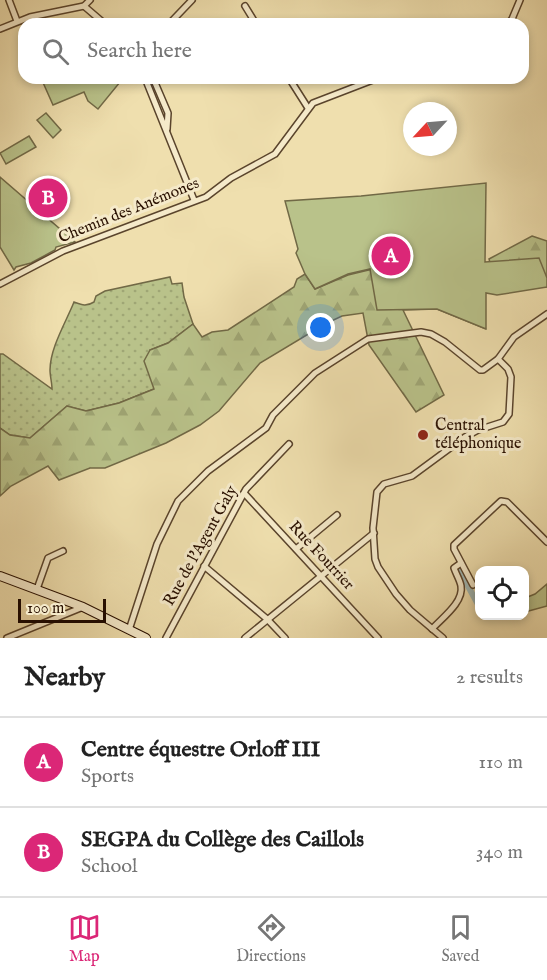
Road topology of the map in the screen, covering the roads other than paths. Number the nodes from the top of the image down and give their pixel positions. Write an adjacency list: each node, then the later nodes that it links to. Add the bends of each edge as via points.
1 (9, 0): 12 (street)
2 (90, 0): 5 (street)
3 (192, 0): 9 (street)
4 (520, 0): 11 (street)
5 (84, 6): 7 (street); 8 (street)
6 (245, 6): 10 (street)
7 (28, 18)
8 (98, 18)
9 (175, 18)
10 (252, 18)
11 (512, 18)
12 (17, 21): 13 (street)
13 (0, 29)
14 (147, 84): 19 (street)
15 (156, 84): 19 (street, via 168,112)
16 (294, 84): 18 (street)
17 (362, 84): 18 (street, Chemin des Anémones)
18 (308, 108): 20 (street, Chemin des Anémones, via 276,154)
19 (166, 131): 20 (street)
20 (195, 200): 21 (street, Chemin des Anémones, via 63,251)
21 (0, 284)
22 (547, 314): 23 (street, via 514,337)
23 (498, 359): 27 (street, via 511,377 507,418 465,436 412,476 379,488); 40 (street, via 480,370 445,342 421,333 368,339 322,368 273,415 266,428 208,471 178,501 157,544)
24 (289, 444): 25 (street, Rue de l'Agent Galy)
25 (244, 493): 29 (street, Rue Fourrier); 32 (street, Rue de l'Agent Galy)
26 (337, 515): 29 (street)
27 (374, 533): 34 (street); 39 (street, via 375,559 381,573 410,610)
28 (547, 542): 31 (street, via 507,502 501,501 454,545)
29 (296, 549): 34 (street, Rue Fourrier)
30 (63, 552): 36 (street, via 48,558)
31 (458, 564): 35 (street); 39 (street, via 462,594)
32 (204, 566): 38 (street); 43 (street, Rue de l'Agent Galy)
33 (0, 576): 36 (main road)
34 (320, 576): 38 (street); 46 (street, Rue Fourrier)
35 (473, 585)
36 (37, 589): 37 (main road)
37 (82, 607): 40 (main road); 41 (street)
38 (267, 619): 44 (street); 45 (street)
39 (432, 629): 47 (street)
40 (131, 633): 42 (main road)
41 (7, 638)
42 (146, 638)
43 (166, 638)
44 (245, 638)
45 (285, 638)
46 (378, 638)
47 (443, 638)

